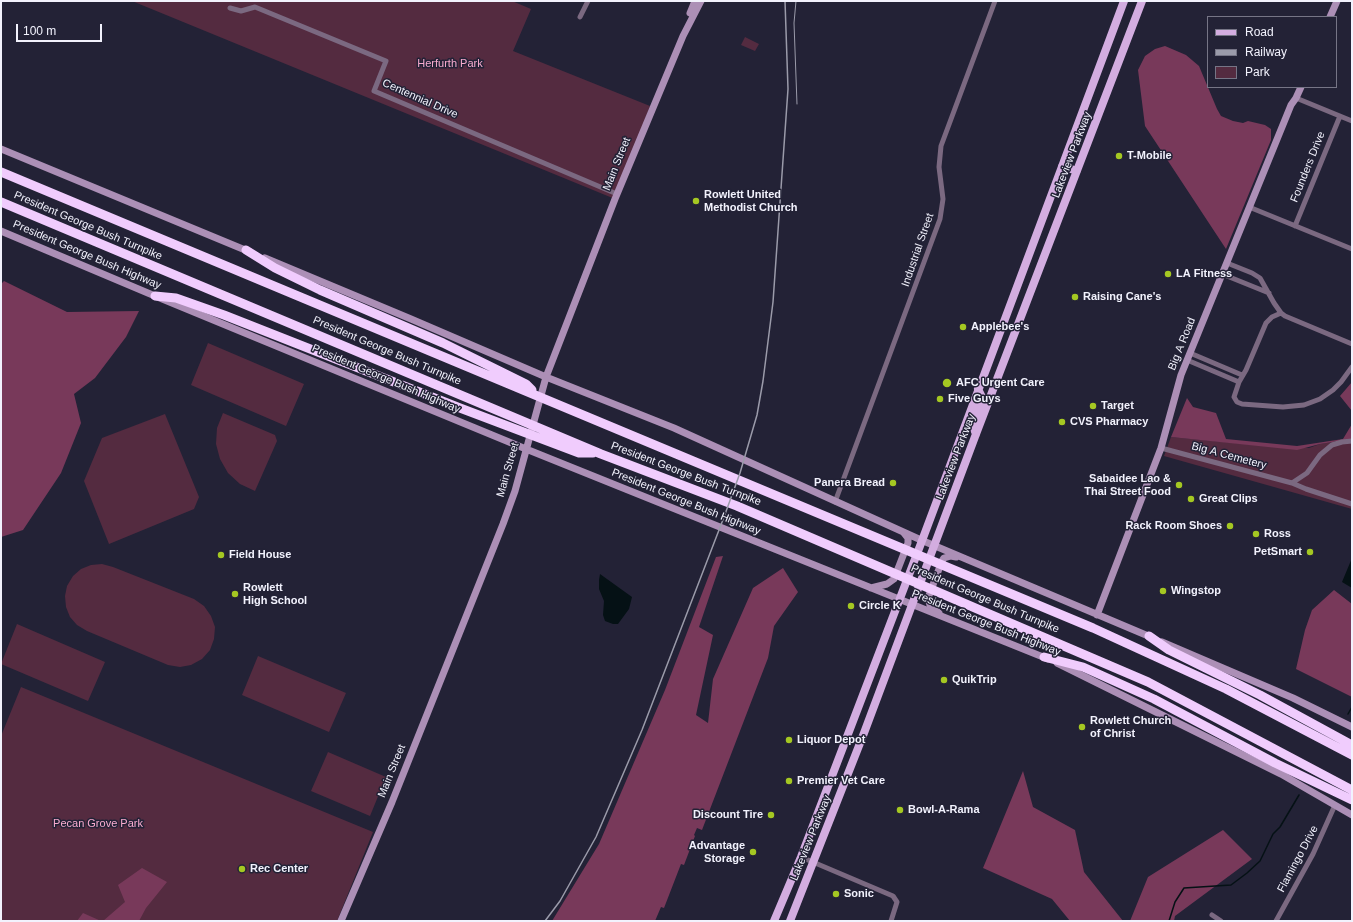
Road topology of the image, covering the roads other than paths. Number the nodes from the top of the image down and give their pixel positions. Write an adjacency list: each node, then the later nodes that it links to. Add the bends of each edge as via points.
1 (588, 1): 10 (street)
2 (695, 1): 11 (main road, Main Street)
3 (701, 1): 11 (main road, Main Street)
4 (995, 1): 48 (street, Industrial Street, via 941,146 939,166 943,199 940,219)
5 (1124, 1): 17 (main road, Lakeview Parkway)
6 (1142, 1): 19 (main road, Lakeview Parkway)
7 (1337, 1): 9 (main road)
8 (230, 8): 20 (street, Centennial Drive, via 241,11 255,7 386,61 374,91)
9 (1330, 16)
10 (580, 17)
11 (689, 23): 20 (main road, Main Street)
12 (1301, 88): 13 (main road, Big A Road)
13 (1296, 98): 14 (street); 22 (main road, Big A Road)
14 (1340, 116): 15 (street); 23 (street, Founders Drive)
15 (1352, 121)
16 (1, 149): 26 (main road)
17 (1062, 166): 19 (main road); 31 (main road, Lakeview Parkway)
18 (1, 172): 41 (highway, President George Bush Turnpike)
19 (1077, 172): 33 (main road, Lakeview Parkway)
20 (617, 194): 38 (main road, Main Street)
21 (1, 202): 46 (highway, President George Bush Turnpike)
22 (1249, 207): 23 (street); 27 (main road, Big A Road)
23 (1295, 226): 25 (street)
24 (1, 230): 30 (main road, President George Bush Highway)
25 (1352, 249)
26 (246, 250): 38 (main road); 41 (highway, via 275,268 320,290 443,343 526,384)
27 (1227, 263): 28 (main road, Big A Road); 29 (street, via 1260,278)
28 (1222, 274): 29 (street); 35 (main road, Big A Road)
29 (1269, 293): 32 (street)
30 (155, 296): 45 (main road, President George Bush Highway); 46 (highway, via 176,298 579,453)
31 (1007, 312): 33 (main road); 40 (main road, Lakeview Parkway)
32 (1281, 313): 34 (street); 37 (street, via 1266,323)
33 (1021, 318): 42 (main road, Lakeview Parkway)
34 (1352, 344)
35 (1189, 357): 37 (street); 39 (street); 44 (main road, Big A Road, via 1181,375)
36 (1352, 367): 39 (street, via 1333,390 1320,399 1304,405 1283,407 1242,404 1234,397)
37 (1242, 376): 39 (street)
38 (546, 377): 45 (main road, Main Street); 48 (main road, via 674,428)
39 (1239, 382)
40 (978, 389): 42 (main road, via 982,397 973,420); 51 (main road, Lakeview Parkway)
41 (538, 396): 65 (highway, President George Bush Turnpike, via 1106,633 1245,699)
42 (976, 434): 52 (main road, Lakeview Parkway)
43 (1352, 441): 47 (street, via 1332,445 1320,455 1307,473)
44 (1160, 448): 47 (street, Big A Cemetery); 57 (main road, Big A Road)
45 (526, 449): 54 (main road, President George Bush Highway); 73 (main road, Main Street, via 515,491 492,554)
46 (601, 454): 66 (highway, President George Bush Turnpike, via 737,506 1148,682)
47 (1292, 483): 49 (street, Big A Cemetery)
48 (835, 502): 50 (main road)
49 (1352, 504)
50 (904, 533): 51 (main road); 54 (main road, via 908,543 894,579 887,584)
51 (921, 543): 52 (main road); 55 (main road, Lakeview Parkway)
52 (933, 549): 53 (main road); 56 (main road, Lakeview Parkway)
53 (967, 560): 57 (main road); 58 (main road, via 951,556 942,561 928,598 930,605)
54 (870, 588): 55 (main road, President George Bush Highway)
55 (898, 599): 56 (main road, President George Bush Highway); 62 (main road, Lakeview Parkway)
56 (912, 604): 58 (main road, President George Bush Highway); 63 (main road, Lakeview Parkway)
57 (1097, 615): 59 (main road)
58 (942, 616): 60 (main road, President George Bush Highway)
59 (1149, 636): 61 (main road, via 1293,698); 64 (highway, via 1169,650)
60 (1044, 657): 67 (highway, via 1083,667 1147,696 1274,763); 68 (main road, President George Bush Highway, via 1281,774)
61 (1352, 727)
62 (850, 728): 63 (main road); 70 (main road, Lakeview Parkway)
63 (864, 733): 71 (main road, Lakeview Parkway)
64 (1352, 745)
65 (1352, 755)
66 (1352, 790)
67 (1352, 800)
68 (1336, 804): 69 (main road, President George Bush Highway); 78 (street, Flamingo Drive, via 1313,854)
69 (1352, 815)
70 (800, 857): 71 (street); 74 (main road, Lakeview Parkway)
71 (814, 862): 75 (main road, Lakeview Parkway); 76 (street, via 893,896 897,902)
72 (1212, 915): 77 (street)
73 (341, 921)
74 (774, 921)
75 (790, 921)
76 (891, 921)
77 (1221, 921)
78 (1276, 921)

